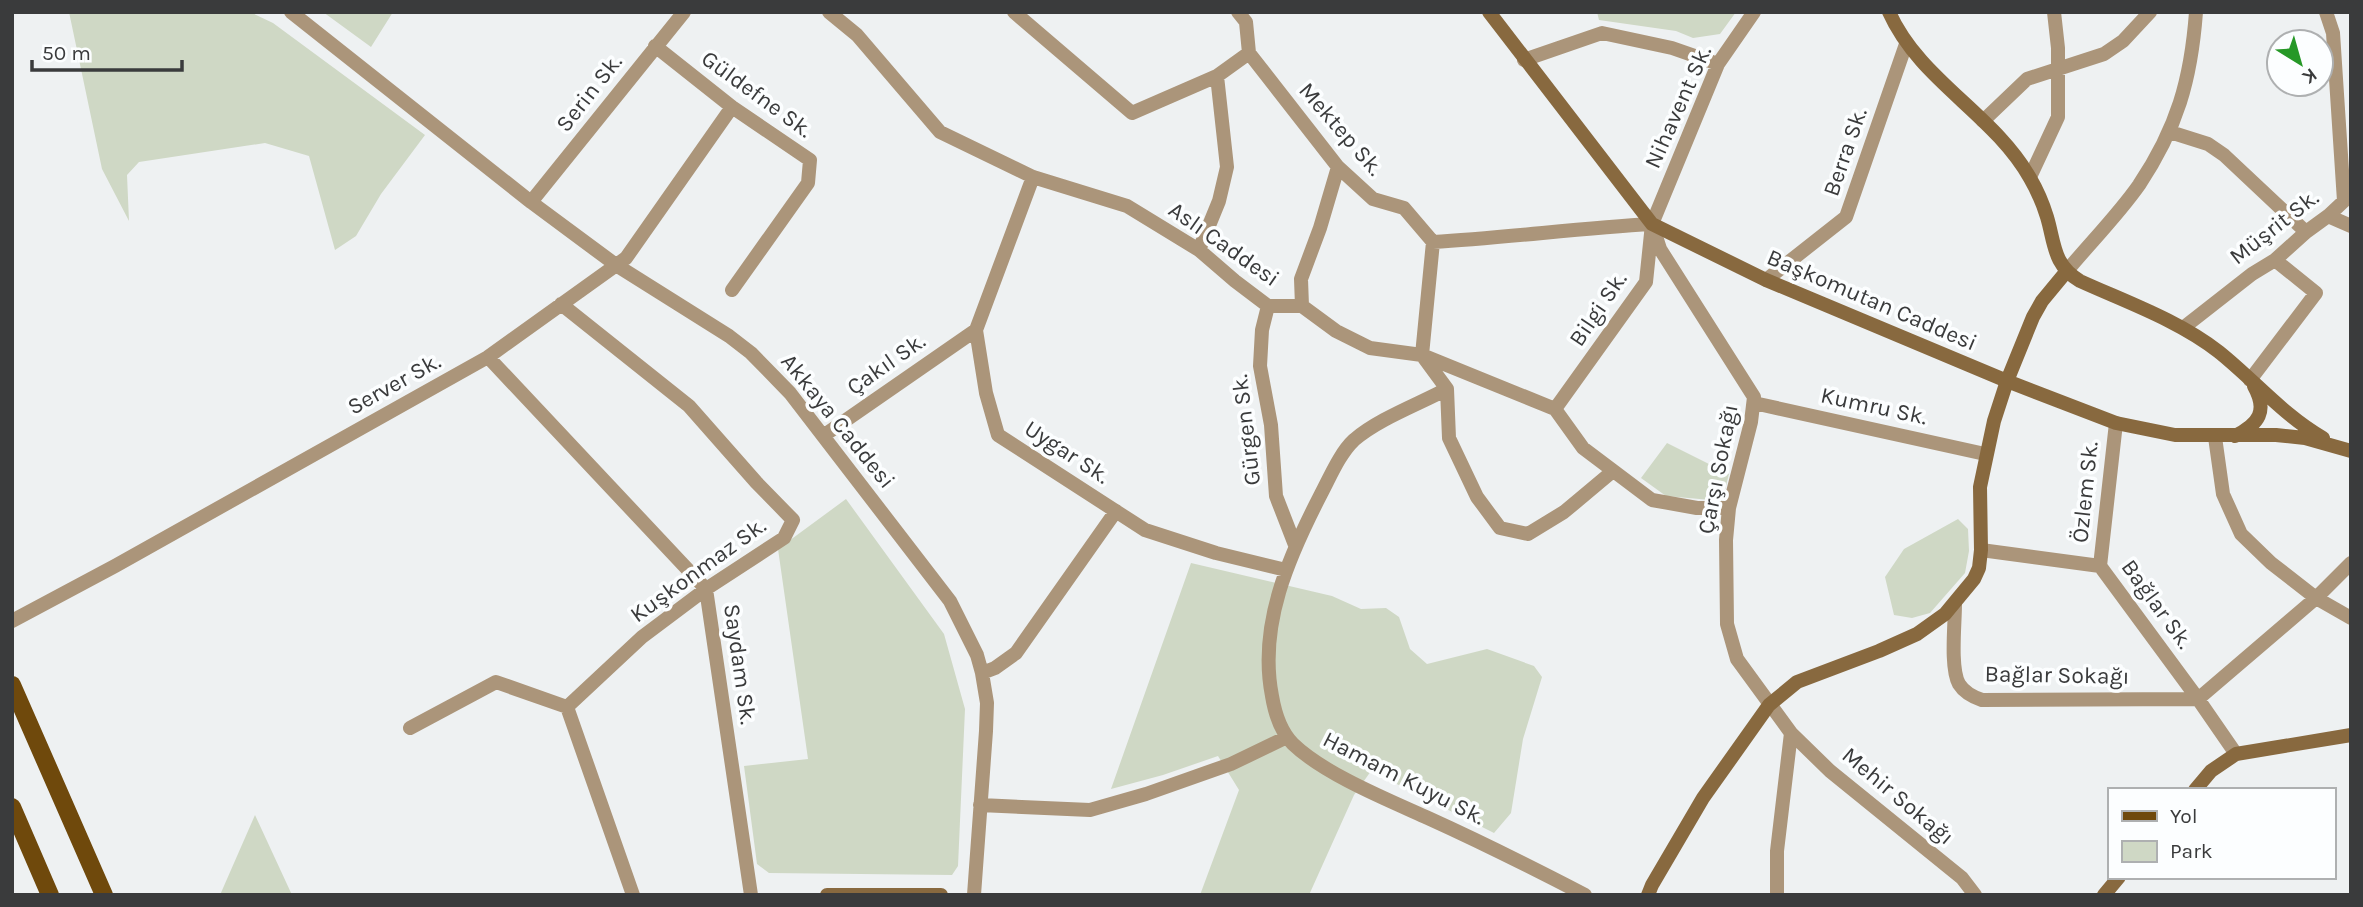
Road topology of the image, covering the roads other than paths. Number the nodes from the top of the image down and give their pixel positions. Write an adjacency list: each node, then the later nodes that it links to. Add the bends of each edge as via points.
1 (291, 12): 26 (street, Akkaya Caddesi)
2 (684, 12): 14 (street, Serin Sk.)
3 (829, 12): 24 (street, Aslı Caddesi, via 857,35 940,132)
4 (1014, 12): 19 (street, via 1132,113)
5 (1489, 12): 16 (street, Başkomutan Caddesi)
6 (1754, 12): 17 (street, Nihavent Sk.)
7 (1889, 12): 13 (street)
8 (2054, 12): 18 (street)
9 (2150, 12): 18 (street, via 2104,54)
10 (2196, 12): 22 (street, via 2193,56)
11 (2326, 12): 27 (street, Müşrit Sk., via 2333,33 2343,201)
12 (1245, 15): 15 (street)
13 (1906, 44): 21 (street); 36 (street, Berra Sk., via 1846,217)
14 (655, 46): 20 (street, Güldefne Sk.); 26 (street, Serin Sk.)
15 (1249, 53): 19 (street); 23 (street, Mektep Sk.)
16 (1524, 60): 17 (street, via 1602,33 1672,48); 28 (street, Başkomutan Caddesi)
17 (1717, 64): 28 (street, Nihavent Sk.)
18 (2058, 70): 21 (street, via 2027,79); 25 (street, via 2058,117)
19 (1217, 76): 32 (street, via 1227,167)
20 (732, 107): 34 (street, Server Sk., via 626,258); 37 (street, Güldefne Sk., via 810,160 808,183)
21 (1983, 121): 25 (street)
22 (2170, 132): 30 (street, via 2208,144 2224,155); 35 (street, via 2138,186)
23 (1338, 167): 31 (street, Mektep Sk., via 1373,199 1404,208); 40 (street, via 1301,279)
24 (1033, 177): 32 (street, Aslı Caddesi, via 1127,206); 42 (street, Uygar Sk.)
25 (2030, 177): 35 (street)
26 (531, 202): 34 (street, Akkaya Caddesi)
27 (2328, 216): 29 (street); 30 (street, Müşrit Sk.)
28 (1652, 224): 31 (street); 36 (street, Başkomutan Caddesi); 48 (street, Çarşı Sokağı, via 1660,249 1755,397); 49 (street, Bilgi Sk., via 1646,282)
29 (2351, 226)
30 (2306, 232): 33 (street, Müşrit Sk.)
31 (1433, 243): 43 (street)
32 (1199, 250): 39 (street, Aslı Caddesi)
33 (2275, 260): 41 (street, Müşrit Sk.); 45 (street, via 2316,293)
34 (616, 265): 38 (street, Server Sk.); 51 (street, Akkaya Caddesi, via 751,353)
35 (2066, 272): 41 (street); 46 (street, via 2033,317)
36 (1766, 280): 46 (street, Başkomutan Caddesi)
37 (732, 290)
38 (561, 304): 44 (street, Server Sk.); 64 (street, Kuşkonmaz Sk., via 689,406 793,520 784,538)
39 (1268, 306): 40 (street, Aslı Caddesi); 59 (street, Gürgen Sk., via 1261,366 1276,496)
40 (1302, 306): 43 (street, via 1370,348)
41 (2183, 328): 45 (street)
42 (976, 330): 51 (street, Çakıl Sk.); 58 (street, Uygar Sk., via 998,435)
43 (1422, 355): 47 (street); 49 (street)
44 (488, 358): 64 (street, Saydam Sk.); 68 (street, Server Sk.)
45 (2250, 380): 52 (street, via 2260,397 2260,414); 54 (street, via 2291,416)
46 (2007, 382): 50 (street, Başkomutan Caddesi); 55 (street)
47 (1447, 389): 56 (street, via 1449,438 1476,497 1500,528 1528,534 1564,512); 59 (street, Hamam Kuyu Sk., via 1352,441)
48 (1754, 403): 55 (street, Kumru Sk.); 57 (street, Çarşı Sokağı)
49 (1555, 409): 56 (street, via 1583,448)
50 (2116, 423): 53 (street, Başkomutan Caddesi, via 2144,431); 62 (street, Özlem Sk.)
51 (823, 436): 69 (street, Akkaya Caddesi, via 950,601)
52 (2234, 436): 53 (street, Başkomutan Caddesi); 54 (street, Başkomutan Caddesi, via 2286,436)
53 (2215, 437): 65 (street, via 2223,494 2241,534)
54 (2346, 449)
55 (1985, 454): 60 (street, via 1980,487)
56 (1613, 471): 57 (street, via 1652,500)
57 (1729, 509): 72 (street, Çarşı Sokağı, via 1727,624 1737,659)
58 (1116, 511): 63 (street, Uygar Sk., via 1145,530); 69 (street, via 1016,653)
59 (1294, 545): 63 (street, Hamam Kuyu Sk.)
60 (1981, 550): 62 (street, Bağlar Sk.); 66 (street, via 1974,579)
61 (2351, 563): 65 (street)
62 (2100, 566): 71 (street, Bağlar Sk.)
63 (1286, 570): 77 (street, Hamam Kuyu Sk., via 1267,657 1274,706)
64 (706, 589): 73 (street, Kuşkonmaz Sk., via 642,637); 90 (street, Saydam Sk.)
65 (2316, 598): 67 (street); 71 (street)
66 (1955, 604): 71 (street, Bağlar Sokağı, via 1955,671 1970,696 1982,700); 72 (street, via 1917,634 1797,682)
67 (2351, 618)
68 (12, 621)
69 (982, 673): 80 (street, Akkaya Caddesi, via 986,731)
70 (12, 685): 82 (main road)
71 (2199, 699): 78 (street, Bağlar Sk.)
72 (1769, 705): 75 (street, Çarşı Sokağı); 84 (street, via 1703,798)
73 (567, 707): 74 (street, via 496,682); 89 (street)
74 (410, 728)
75 (1791, 733): 95 (street, via 1777,851); 96 (street, Mehir Sokağı, via 1839,780 1962,878)
76 (2351, 735): 78 (street)
77 (1287, 737): 80 (street, via 1231,764 1090,810); 94 (street, Hamam Kuyu Sk., via 1310,759 1380,796)
78 (2236, 754): 79 (street)
79 (2197, 788)
80 (980, 805): 93 (street, Akkaya Caddesi)
81 (15, 813): 85 (main road); 86 (main road)
82 (72, 821): 87 (main road); 88 (main road)
83 (2117, 879): 97 (street)
84 (1649, 892)
85 (37, 895)
86 (50, 895)
87 (104, 895)
88 (117, 895)
89 (633, 895)
90 (751, 895)
91 (827, 895): 92 (street)
92 (941, 895)
93 (974, 895)
94 (1586, 895)
95 (1777, 895)
96 (1975, 895)
97 (2104, 895)

